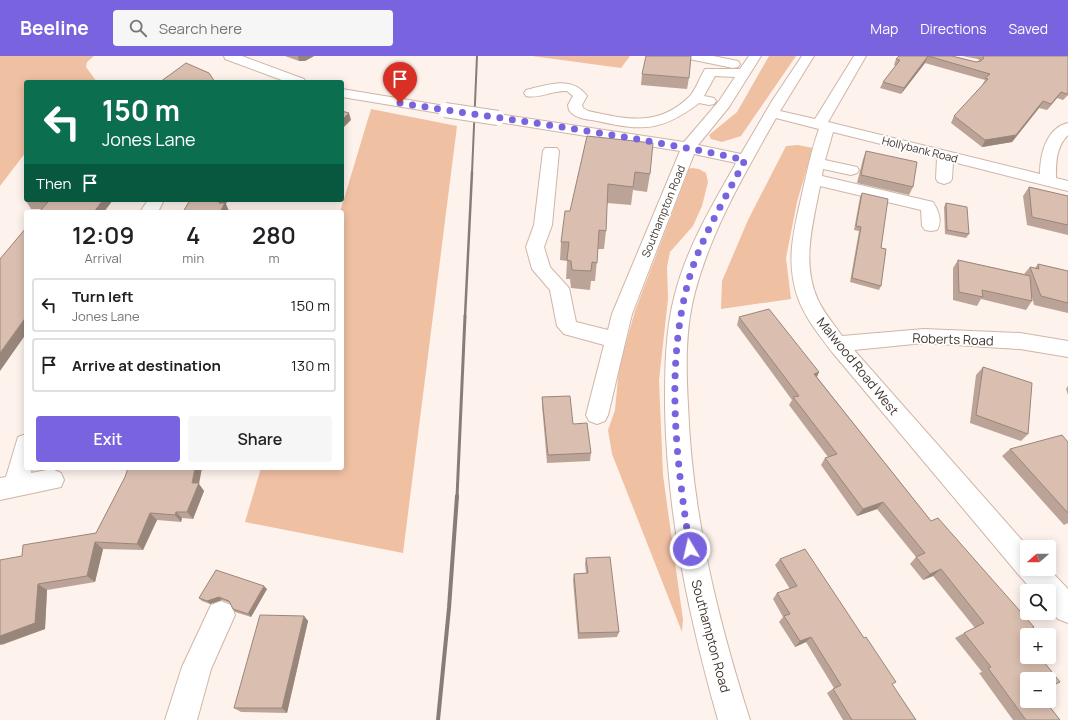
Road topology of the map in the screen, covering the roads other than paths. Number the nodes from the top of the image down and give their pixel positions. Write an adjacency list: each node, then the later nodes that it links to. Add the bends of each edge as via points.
1 (230, 56): 6 (street)
2 (694, 56): 5 (street)
3 (808, 56): 11 (street, Southampton Road)
4 (860, 56): 12 (street, Malwood Road West)
5 (749, 66): 9 (street, via 710,72); 10 (street, Southampton Road)
6 (277, 79)
7 (344, 93): 14 (street, bridge)
8 (531, 93): 9 (street, via 558,87 572,88 580,96 575,105 576,110 583,114 635,124 647,124 668,118)
9 (696, 98): 10 (street)
10 (724, 104): 14 (street, Southampton Road, via 693,140)
11 (772, 113): 12 (street, Hollybank Road); 17 (street, Southampton Road)
12 (823, 126): 16 (street, Hollybank Road); 19 (street, Malwood Road West)
13 (1068, 127): 21 (street, via 1052,142 1049,151)
14 (690, 148): 17 (street); 24 (street, Southampton Road, via 622,314)
15 (551, 151): 24 (street, via 543,225 536,247 541,269 559,288 566,326)
16 (945, 155): 20 (street); 21 (street, Hollybank Road)
17 (745, 160): 36 (street, Southampton Road, via 719,209 692,271 681,310 676,358 676,423 685,519 695,579 715,661)
18 (852, 170): 19 (street)
19 (815, 171): 23 (street, via 927,206); 25 (street, Malwood Road West, via 800,244 802,278 808,299 817,316)
20 (944, 179)
21 (1048, 180): 22 (street, Hollybank Road)
22 (1068, 186)
23 (931, 226)
24 (616, 340): 27 (street, Southampton Road)
25 (838, 344): 26 (street, Roberts Road, via 924,336 1020,341); 31 (street, Malwood Road West)
26 (1068, 349)
27 (597, 415)
28 (24, 449): 30 (street)
29 (52, 480): 30 (street)
30 (8, 488)
31 (1020, 557)
32 (1037, 576): 33 (street)
33 (1068, 609)
34 (221, 614): 35 (street, via 198,667)
35 (181, 720)
36 (734, 720)

